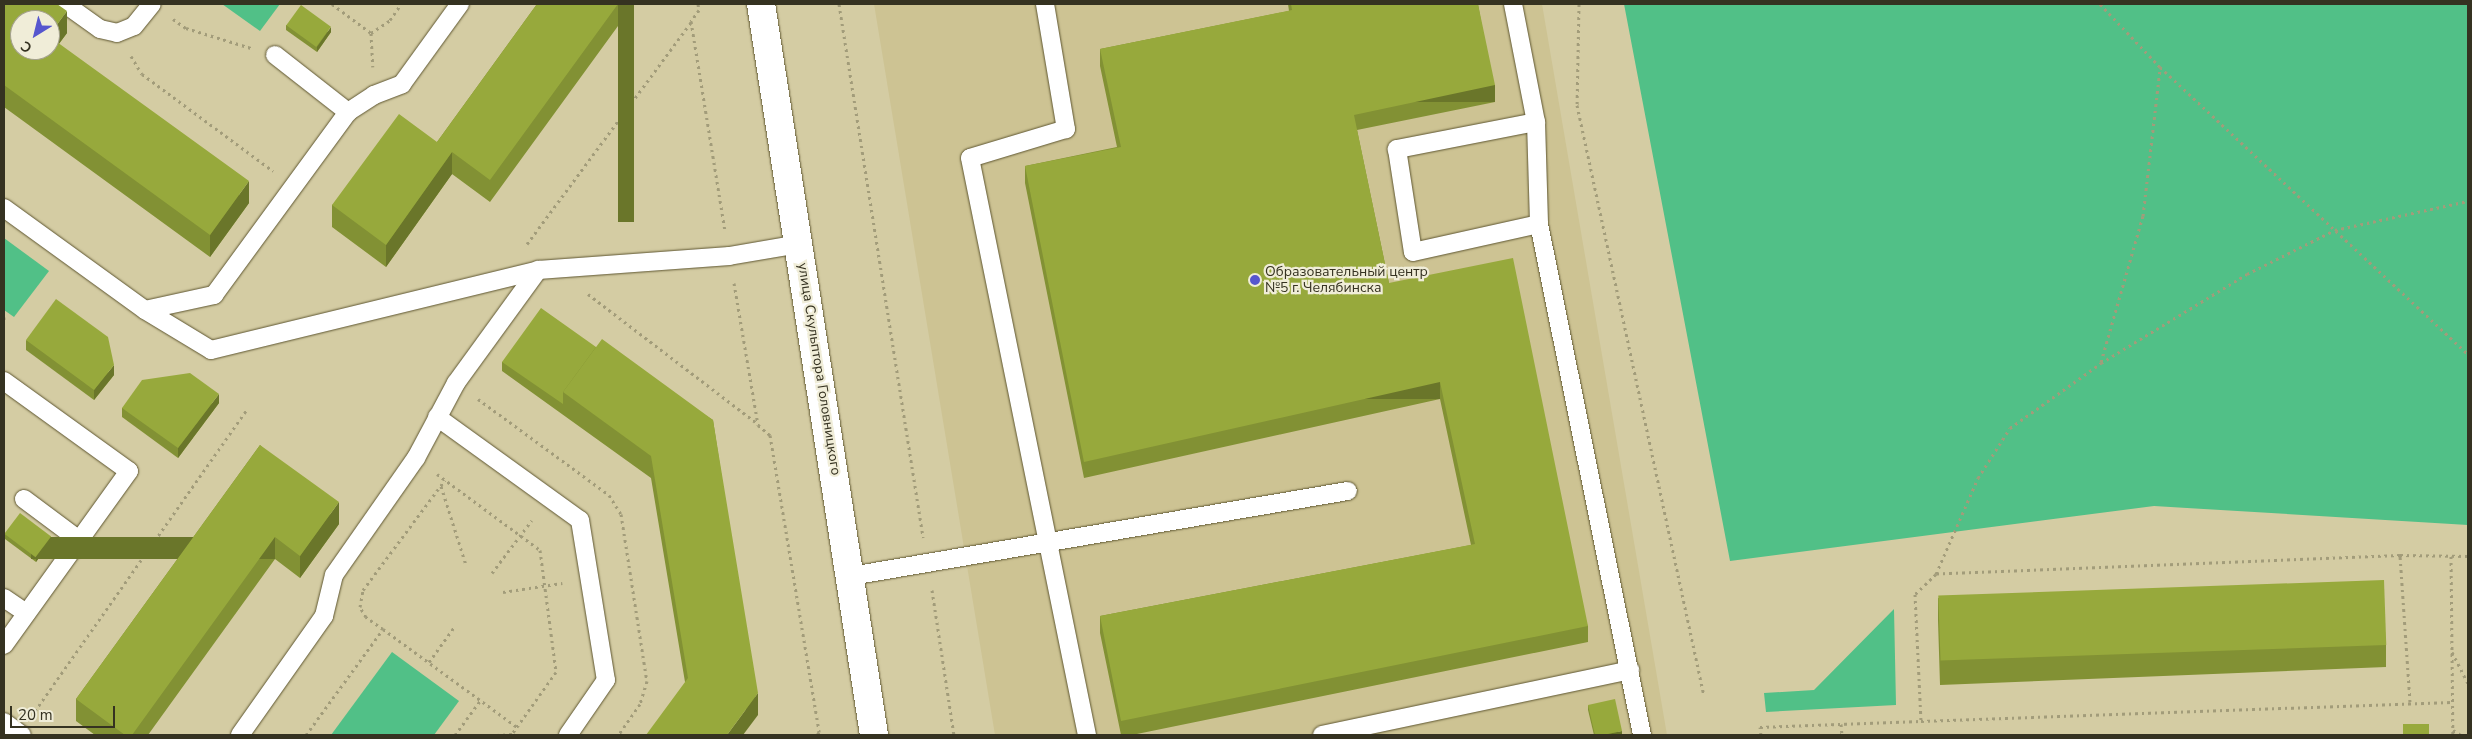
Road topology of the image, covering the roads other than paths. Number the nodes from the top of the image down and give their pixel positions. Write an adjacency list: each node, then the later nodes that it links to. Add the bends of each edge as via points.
1 (65, 4): 6 (lane, via 100,29 117,33)
2 (460, 4): 8 (lane, via 402,84 374,95)
3 (761, 4): 12 (street, улица Скульптора Головницкого)
4 (1045, 4): 20 (lane, via 1066,128 970,158)
5 (1512, 4): 9 (lane)
6 (159, 9)
7 (275, 55): 8 (lane)
8 (348, 112): 14 (lane, via 214,296)
9 (1536, 122): 11 (lane); 11 (lane, via 1397,149 1413,252)
10 (4, 208): 14 (lane)
11 (1539, 224): 25 (lane)
12 (800, 244): 13 (lane, via 729,256); 21 (street, улица Скульптора Головницкого)
13 (538, 270): 14 (lane, via 211,350); 16 (lane, via 456,383)
14 (145, 310)
15 (4, 381): 19 (lane, via 129,471)
16 (437, 417): 28 (lane, via 416,458 334,575 324,616); 29 (lane, via 580,520 606,680)
17 (1348, 491): 20 (lane)
18 (24, 499): 19 (lane)
19 (79, 540): 23 (lane)
20 (1049, 542): 21 (lane); 31 (lane)
21 (851, 576): 30 (street, улица Скульптора Головницкого)
22 (4, 598): 23 (lane)
23 (26, 613): 24 (lane)
24 (4, 645)
25 (1630, 670): 32 (lane); 33 (lane)
26 (4, 722): 27 (lane)
27 (21, 734)
28 (240, 735)
29 (568, 735)
30 (874, 735)
31 (1088, 735)
32 (1322, 735)
33 (1642, 735)

